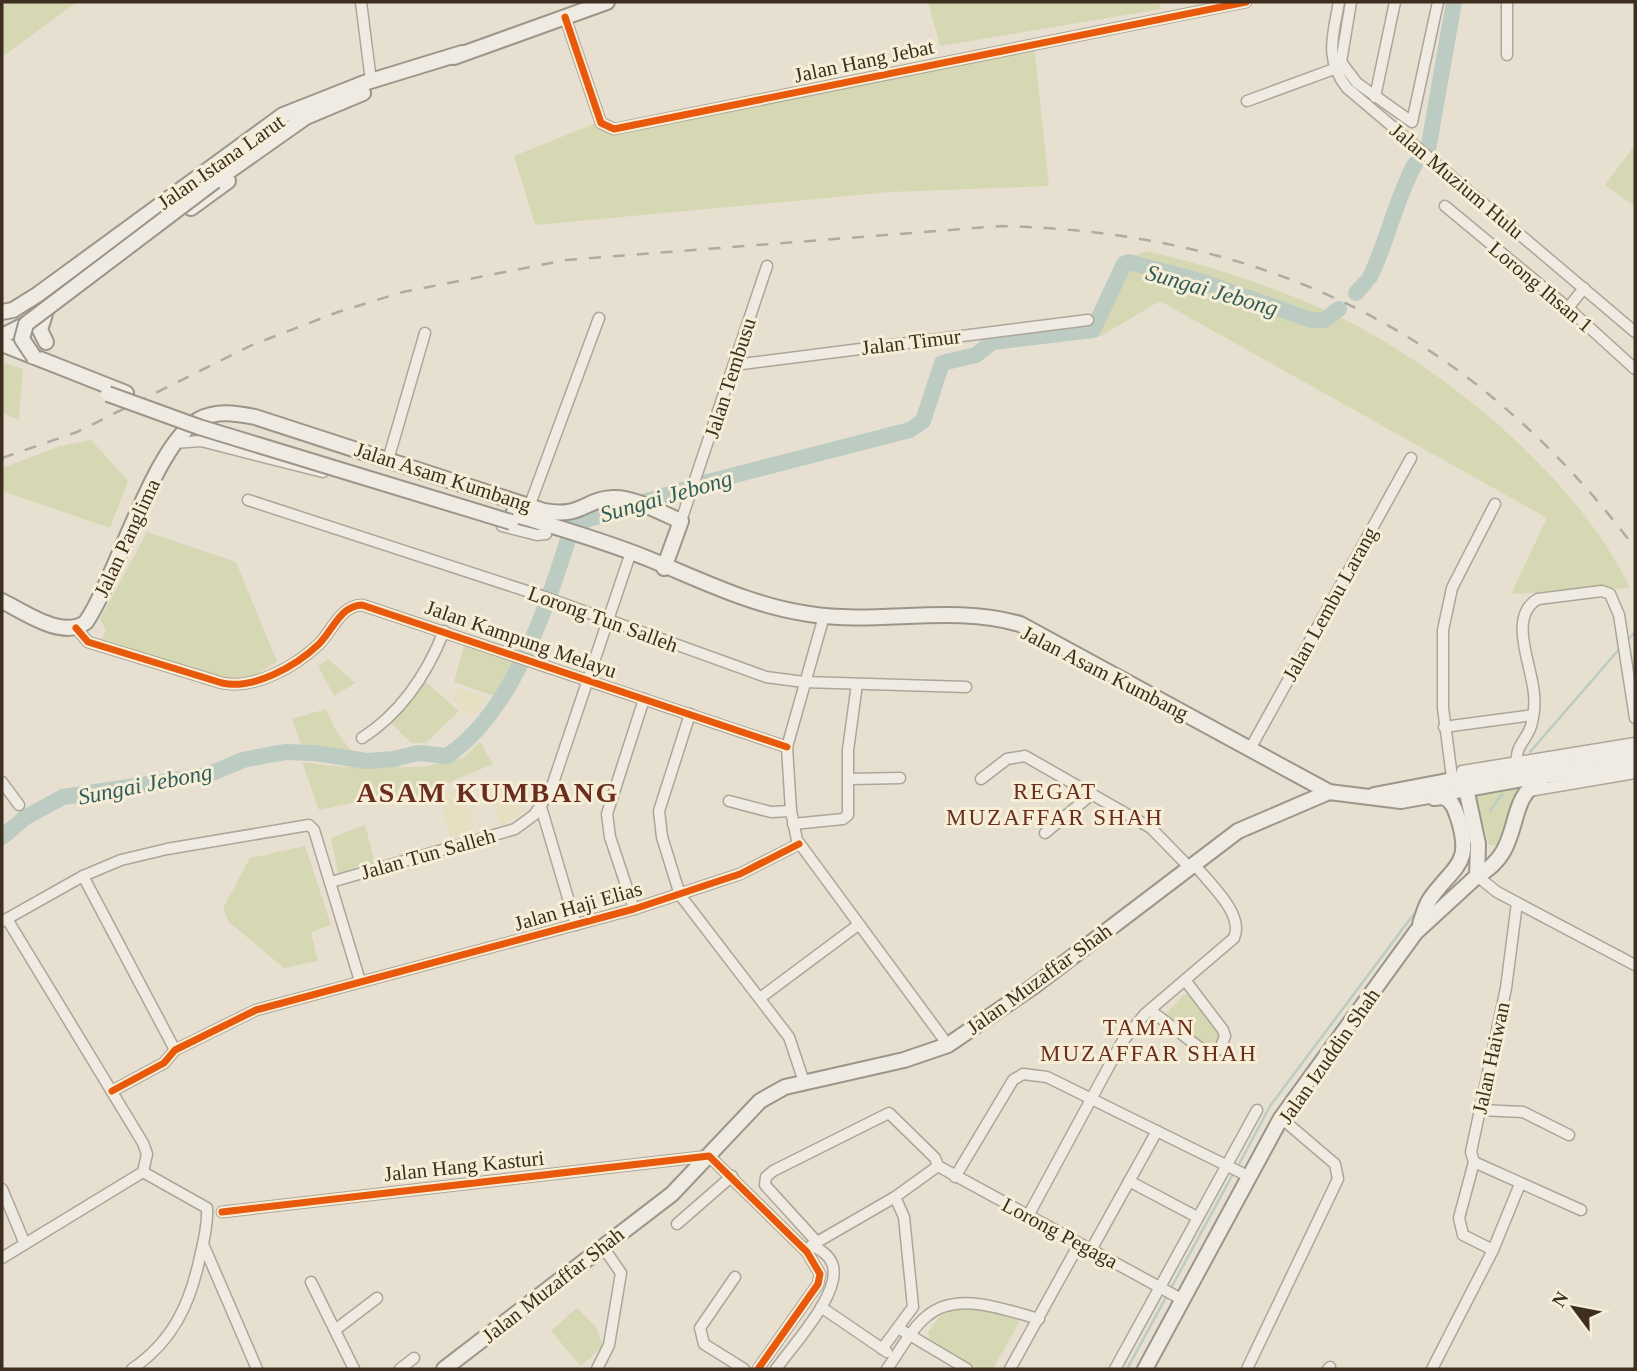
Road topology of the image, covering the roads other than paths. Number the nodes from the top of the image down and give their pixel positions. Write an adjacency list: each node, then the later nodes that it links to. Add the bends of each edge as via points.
1 (361, 2): 14 (street)
2 (606, 2): 9 (main road, Jalan Istana Larut)
3 (1246, 2): 10 (street, Jalan Hang Jebat, via 614,129 601,123)
4 (1339, 2): 13 (street)
5 (1351, 2): 15 (street, via 1341,62)
6 (1395, 2): 15 (street)
7 (1438, 2): 15 (street, via 1415,118 1408,122)
8 (1507, 2): 12 (street)
9 (579, 6): 10 (main road, Jalan Istana Larut)
10 (565, 16): 11 (main road, Jalan Istana Larut)
11 (462, 53): 14 (main road, Jalan Istana Larut); 17 (main road, Jalan Istana Larut, via 320,110)
12 (1507, 55)
13 (1334, 69): 16 (street); 20 (street, Jalan Muzium Hulu, via 1347,88)
14 (371, 80): 22 (main road, Jalan Istana Larut, via 284,115)
15 (1375, 97)
16 (1247, 101)
17 (284, 134): 23 (main road, Jalan Istana Larut, via 258,159); 32 (main road, Jalan Istana Larut, bridge, via 26,324 22,339)
18 (1445, 206): 21 (street, Lorong Ihsan 1)
19 (768, 266): 33 (street, Jalan Tembusu)
20 (1584, 288): 21 (street); 27 (street, Jalan Muzium Hulu)
21 (1568, 308): 34 (street, Lorong Ihsan 1)
22 (7, 311): 26 (main road, via 10,323)
23 (45, 314): 26 (main road, Jalan Istana Larut); 29 (main road, via 40,330)
24 (599, 318): 40 (street)
25 (1088, 320): 33 (street, Jalan Timur)
26 (6, 331)
27 (1635, 332)
28 (425, 333): 37 (street)
29 (46, 342)
30 (2, 344): 32 (main road, Jalan Asam Kumbang)
31 (2, 354): 41 (main road, Jalan Asam Kumbang, bridge, via 199,427)
32 (34, 357): 41 (main road, Jalan Asam Kumbang, via 127,393)
33 (734, 365): 42 (street, Jalan Tembusu)
34 (1635, 369)
35 (174, 443): 37 (main road, Jalan Asam Kumbang, via 198,420 216,413 236,413); 43 (street, Jalan Asam Kumbang, via 201,441 269,456 527,533); 49 (main road, Jalan Panglima, via 93,611)
36 (1411, 458): 63 (street, Jalan Lembu Larang)
37 (388, 460): 40 (main road, Jalan Asam Kumbang)
38 (248, 500): 48 (street, Lorong Tun Salleh)
39 (1495, 504): 60 (street, via 1449,599 1441,654)
40 (529, 507): 42 (main road, Jalan Asam Kumbang, via 565,514 608,498 621,498)
41 (512, 518): 43 (main road, Jalan Asam Kumbang)
42 (681, 521): 45 (main road, Jalan Tembusu)
43 (554, 533): 44 (main road, Jalan Asam Kumbang)
44 (629, 557): 45 (main road, Jalan Asam Kumbang); 48 (street, Jalan Tun Salleh)
45 (664, 568): 47 (main road, Jalan Asam Kumbang, via 769,605)
46 (2, 601): 49 (main road, Jalan Panglima, via 50,624)
47 (824, 616): 53 (street); 63 (main road, Jalan Asam Kumbang, via 935,613 1020,624)
48 (607, 620): 52 (street, Jalan Tun Salleh); 53 (street, Lorong Tun Salleh, via 746,671)
49 (76, 628): 51 (street, Jalan Panglima, via 88,642 222,683 242,685)
50 (444, 631): 51 (street, Jalan Kampung Melayu, via 357,605 347,609 302,658); 52 (street, Jalan Kampung Melayu); 61 (street, Jalan Kampung Melayu, via 410,694)
51 (265, 677)
52 (586, 680): 56 (street, Jalan Kampung Melayu); 80 (street, Jalan Tun Salleh)
53 (804, 682): 54 (street, Lorong Tun Salleh); 62 (street)
54 (857, 684): 55 (street, Lorong Tun Salleh); 69 (street)
55 (966, 687)
56 (645, 699): 57 (street, Jalan Kampung Melayu); 93 (street, via 607,814)
57 (690, 714): 62 (street, Jalan Kampung Melayu); 91 (street, via 659,816)
58 (1533, 715): 59 (street, via 1522,618 1529,604 1602,591 1615,601); 60 (street); 65 (street)
59 (1635, 718)
60 (1444, 727): 72 (street)
61 (362, 738)
62 (787, 747): 81 (street)
63 (1250, 750): 73 (main road, Jalan Asam Kumbang)
64 (1634, 753): 65 (street); 66 (main road, Jalan Asam Kumbang); 66 (main road, Jalan Asam Kumbang, via 1566,773)
65 (1511, 771): 66 (main road, Jalan Asam Kumbang); 72 (main road, Jalan Asam Kumbang); 72 (street)
66 (1538, 773): 74 (main road)
67 (1635, 773): 74 (street)
68 (900, 778): 69 (street)
69 (849, 779): 82 (street, via 848,815)
70 (981, 779): 75 (street, via 1007,759 1025,755)
71 (2, 782): 79 (street)
72 (1460, 782): 76 (main road, Jalan Asam Kumbang); 77 (main road, Jalan Asam Kumbang); 85 (main road)
73 (1329, 792): 77 (main road, Jalan Asam Kumbang); 87 (main road, Jalan Muzaffar Shah, via 1253,823)
74 (1525, 792): 84 (main road, Jalan Izuddin Shah)
75 (1092, 794): 83 (street); 87 (street, via 1151,828)
76 (1421, 796): 77 (main road, Jalan Asam Kumbang, via 1401,801); 85 (main road, via 1448,798)
77 (1368, 797)
78 (729, 801): 81 (street, via 771,813)
79 (19, 804)
80 (541, 807): 90 (street, Jalan Tun Salleh, via 514,828 487,839); 95 (street)
81 (791, 811): 82 (street)
82 (793, 824): 86 (street)
83 (1045, 833)
84 (1510, 840): 85 (main road, via 1492,849); 89 (main road, Jalan Izuddin Shah, via 1495,864)
85 (1469, 844): 89 (main road); 97 (main road, via 1460,865 1429,900)
86 (799, 845): 91 (street, Jalan Haji Elias, via 740,874); 96 (street)
87 (1192, 866): 99 (street, via 1235,917 1237,930); 103 (main road, Jalan Muzaffar Shah)
88 (83, 876): 90 (street, via 121,860 167,849 309,825); 94 (street); 104 (street)
89 (1477, 876): 92 (street); 97 (main road, Jalan Izuddin Shah)
90 (331, 883): 100 (street)
91 (680, 894): 93 (street, Jalan Haji Elias); 101 (street)
92 (1517, 903): 98 (street); 109 (street, Jalan Haiwan, via 1506,988)
93 (634, 909): 95 (street, Jalan Haji Elias)
94 (5, 920): 106 (street)
95 (576, 925): 100 (street, Jalan Haji Elias)
96 (858, 925): 101 (street); 103 (street)
97 (1416, 932): 110 (main road, Jalan Izuddin Shah)
98 (1635, 965)
99 (1185, 980): 102 (street); 102 (street, via 1223,1030 1220,1049 1208,1054)
100 (360, 981): 104 (street, Jalan Haji Elias, via 256,1010)
101 (760, 998): 105 (street, via 796,1049)
102 (1150, 1010): 107 (street, via 1122,1042)
103 (948, 1045): 105 (main road, Jalan Muzaffar Shah, via 904,1060)
104 (175, 1050): 106 (street, Jalan Haji Elias, via 164,1063)
105 (804, 1082): 113 (main road, Jalan Muzaffar Shah, via 760,1101)
106 (112, 1091): 117 (street, via 143,1143 147,1154)
107 (1093, 1098): 111 (street); 119 (street, via 1047,1077 1018,1075); 127 (street)
108 (1257, 1110): 116 (street)
109 (1479, 1110): 112 (street, via 1523,1112); 114 (street, Jalan Haiwan, via 1471,1152)
110 (1282, 1118): 116 (main road, Jalan Izuddin Shah); 165 (street, via 1335,1164 1338,1180)
111 (1157, 1131): 116 (street); 120 (street)
112 (1569, 1135)
113 (709, 1156): 118 (street); 126 (street, Jalan Hang Kasturi); 135 (main road, Jalan Muzaffar Shah, via 672,1194)
114 (1474, 1162): 121 (street); 137 (street, Jalan Haiwan, via 1458,1225 1463,1236)
115 (938, 1166): 119 (street, Lorong Pegaga); 123 (street); 134 (street, Lorong Pegaga, via 889,1113 773,1171 765,1185)
116 (1236, 1171): 128 (street); 141 (main road, Jalan Izuddin Shah)
117 (143, 1172): 124 (street); 131 (street)
118 (733, 1176): 130 (street); 134 (street)
119 (956, 1178): 127 (street, Lorong Pegaga)
120 (1129, 1181): 128 (street); 136 (street)
121 (1520, 1184): 125 (street); 137 (street)
122 (2, 1189): 131 (street)
123 (895, 1197): 134 (street); 145 (street, via 904,1217 913,1299 910,1313)
124 (205, 1205): 126 (street); 129 (street)
125 (1581, 1210)
126 (222, 1212): 129 (street)
127 (1028, 1216): 133 (street, Lorong Pegaga)
128 (1197, 1217): 141 (street)
129 (206, 1222): 132 (street)
130 (677, 1224)
131 (25, 1244): 138 (street)
132 (203, 1244): 152 (street, via 185,1310 162,1345); 153 (street)
133 (1079, 1244): 136 (street, Lorong Pegaga); 144 (street)
134 (811, 1246): 143 (street, via 827,1255 834,1272 832,1289); 159 (street, via 818,1284)
135 (603, 1247): 156 (main road, Jalan Muzaffar Shah); 157 (street, via 621,1273 609,1345)
136 (1091, 1250): 141 (street, Lorong Pegaga)
137 (1493, 1250): 166 (street)
138 (2, 1258)
139 (735, 1277): 158 (street, via 699,1328 704,1344)
140 (311, 1282): 146 (street)
141 (1170, 1293): 151 (main road, Jalan Izuddin Shah); 164 (street)
142 (377, 1298): 146 (street)
143 (821, 1307): 148 (street); 160 (street)
144 (1039, 1319): 147 (street, via 984,1304 952,1305 928,1315); 163 (street)
145 (898, 1328): 147 (street); 148 (street)
146 (335, 1330): 154 (street)
147 (911, 1337): 149 (street); 162 (street)
148 (882, 1349): 149 (street)
149 (895, 1357): 161 (street)
150 (414, 1358): 155 (street)
151 (1148, 1368)
152 (132, 1369)
153 (257, 1369)
154 (354, 1369)
155 (400, 1369)
156 (444, 1369)
157 (597, 1369)
158 (744, 1369)
159 (758, 1369)
160 (776, 1369)
161 (887, 1369)
162 (967, 1369)
163 (1010, 1369)
164 (1115, 1369)
165 (1247, 1369)
166 (1432, 1369)

